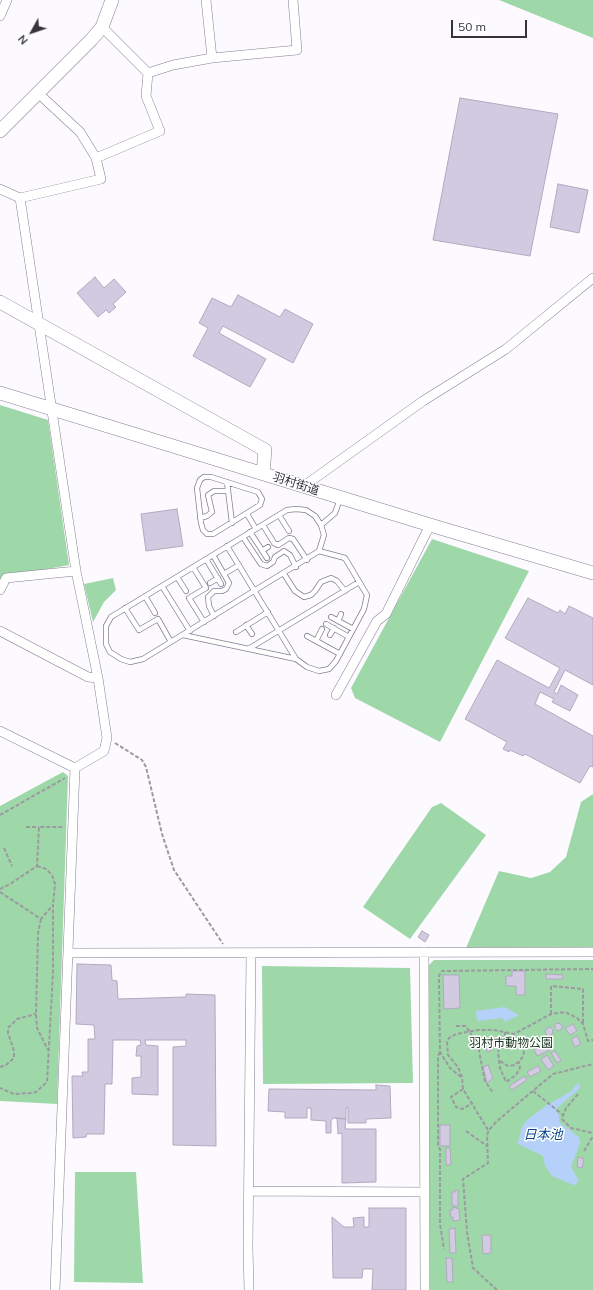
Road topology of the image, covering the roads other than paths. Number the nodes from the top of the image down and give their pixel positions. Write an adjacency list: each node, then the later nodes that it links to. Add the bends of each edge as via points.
1 (7, 0): 5 (street)
2 (112, 0): 6 (main road)
3 (206, 0): 7 (street)
4 (293, 0): 7 (street, via 297,50)
5 (0, 16)
6 (102, 27): 8 (street); 9 (main road)
7 (212, 58): 8 (street, via 173,65)
8 (148, 73): 11 (street, via 146,96 160,132)
9 (38, 92): 10 (main road); 11 (street, via 80,132)
10 (0, 131)
11 (96, 158): 13 (street, via 101,179)
12 (0, 189): 13 (street)
13 (20, 198): 16 (street)
14 (593, 278): 21 (street, via 506,349 423,402)
15 (0, 302): 16 (main road)
16 (38, 323): 18 (street); 19 (main road, via 265,450)
17 (0, 393): 18 (main road, 羽村街道)
18 (50, 408): 19 (main road, 羽村街道); 46 (street)
19 (263, 473): 21 (main road, 羽村街道)
20 (227, 482): 22 (lane); 24 (lane, via 258,492 262,499 260,505); 26 (lane, via 211,477 200,480 197,488)
21 (304, 486): 23 (main road, 羽村街道)
22 (228, 491): 26 (lane, via 208,494 212,512); 27 (lane)
23 (340, 498): 29 (lane, via 335,513); 30 (main road, 羽村街道)
24 (247, 514): 27 (lane); 31 (lane)
25 (279, 515): 28 (lane); 29 (lane, via 287,510 306,510 315,516); 32 (lane)
26 (200, 518): 27 (lane, via 202,530 207,534 213,534)
27 (232, 523)
28 (263, 525): 31 (lane); 42 (lane, via 278,545 289,538 293,539)
29 (321, 525): 38 (lane, via 324,535)
30 (430, 525): 47 (main road, 羽村街道); 89 (street, via 386,614 377,621)
31 (256, 529): 33 (lane)
32 (289, 531)
33 (250, 532): 34 (lane); 37 (lane)
34 (243, 537): 35 (lane); 44 (lane, via 261,564 267,566 284,551 290,555)
35 (228, 546): 39 (lane); 43 (lane)
36 (268, 547): 37 (lane)
37 (262, 551): 40 (lane)
38 (319, 551): 42 (lane); 52 (lane, via 345,558)
39 (213, 555): 41 (lane); 48 (lane)
40 (266, 558)
41 (206, 559): 45 (lane); 51 (lane)
42 (307, 560): 44 (lane)
43 (240, 565): 48 (lane); 58 (lane)
44 (296, 566): 49 (lane)
45 (193, 567): 50 (lane); 68 (lane, via 206,588 189,598)
46 (76, 571): 56 (street, via 6,578); 88 (street)
47 (593, 573)
48 (224, 574): 65 (lane, via 228,580 228,587 210,593 207,600)
49 (284, 574): 58 (lane); 59 (lane, via 295,591 304,597 311,595 321,582 331,578)
50 (177, 577): 55 (lane); 57 (lane)
51 (218, 578): 53 (lane); 54 (lane)
52 (359, 582): 59 (lane); 73 (lane, via 366,595 364,609)
53 (210, 583)
54 (221, 584)
55 (162, 586): 60 (lane); 74 (lane)
56 (0, 590)
57 (186, 591)
58 (256, 591): 62 (lane); 65 (lane)
59 (345, 591): 75 (lane)
60 (145, 596): 61 (lane); 63 (lane)
61 (125, 608): 84 (lane, via 139,630 158,619); 84 (lane, via 111,617 106,626 106,644 110,652 130,662 143,659)
62 (268, 612): 70 (lane); 75 (lane)
63 (155, 613)
64 (342, 614): 67 (lane)
65 (214, 616): 68 (lane)
66 (331, 617): 67 (lane)
67 (338, 620): 73 (lane)
68 (204, 622): 74 (lane)
69 (326, 624): 71 (lane)
70 (246, 625): 77 (lane); 78 (lane)
71 (334, 628): 80 (lane); 82 (lane)
72 (322, 629): 83 (lane)
73 (353, 629): 82 (lane)
74 (190, 631): 79 (lane)
75 (279, 631): 85 (lane); 87 (lane)
76 (0, 632): 88 (street, via 88,677)
77 (236, 632)
78 (252, 634)
79 (183, 635): 84 (lane); 85 (lane)
80 (330, 635)
81 (307, 636): 83 (lane)
82 (349, 637): 86 (lane)
83 (316, 640): 86 (lane)
84 (171, 642)
85 (250, 648): 87 (lane)
86 (340, 654): 87 (lane, via 329,669 319,671 307,667)
87 (296, 659)
88 (98, 678): 91 (street, via 107,738 104,751)
89 (336, 695)
90 (0, 731): 91 (street)
91 (75, 770): 94 (street)
92 (424, 952): 93 (street); 95 (street); 97 (street)
93 (593, 952)
94 (69, 953): 95 (street); 98 (street)
95 (252, 954): 96 (street)
96 (250, 1191): 97 (street); 99 (street)
97 (424, 1192): 100 (street)
98 (55, 1290)
99 (249, 1290)
100 (425, 1290)

